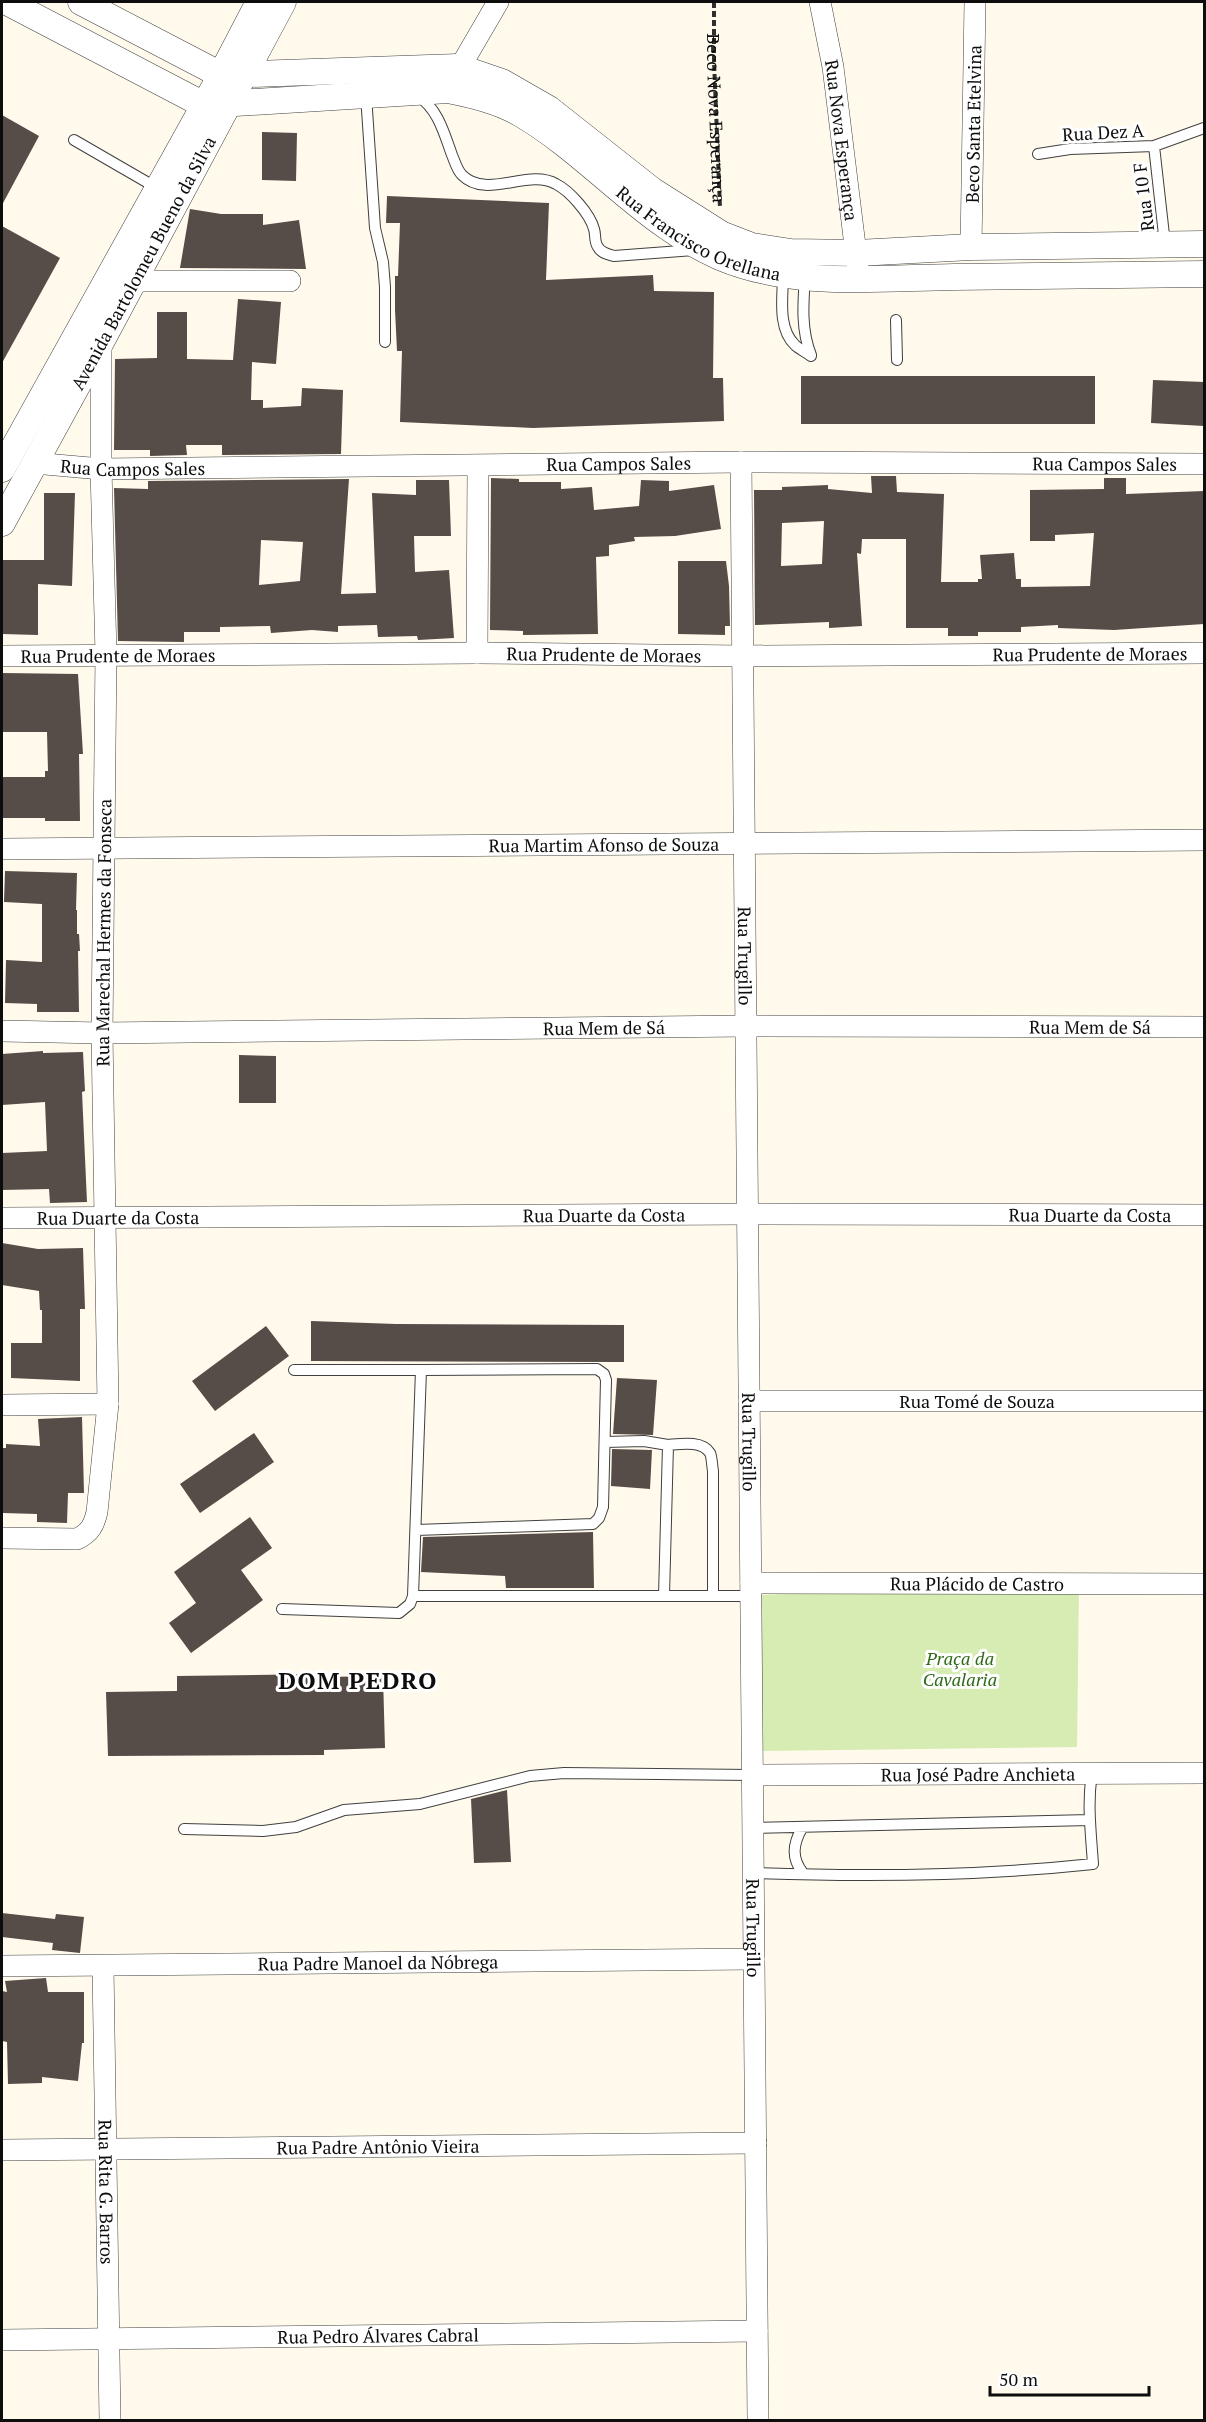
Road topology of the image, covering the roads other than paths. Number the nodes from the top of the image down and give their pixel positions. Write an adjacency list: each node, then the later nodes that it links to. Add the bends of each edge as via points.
1 (7, 2): 12 (street)
2 (81, 2): 8 (street)
3 (260, 2): 8 (street, Avenida Bartolomeu Bueno da Silva)
4 (283, 2): 8 (street, Avenida Bartolomeu Bueno da Silva)
5 (498, 2): 9 (street)
6 (820, 2): 22 (street, Rua Nova Esperança, via 833,67)
7 (975, 2): 21 (street, Beco Santa Etelvina)
8 (232, 75): 9 (street, Rua Francisco Orellana); 12 (street, Avenida Bartolomeu Bueno da Silva)
9 (453, 79): 10 (street, Rua Francisco Orellana); 18 (street, Rua Francisco Orellana, via 481,97 520,113 573,149 683,237)
10 (413, 92): 11 (street, Rua Francisco Orellana); 18 (lane, via 428,103 437,117 462,175 479,184 538,179 557,184 586,215 596,244 605,254 614,256)
11 (366, 95): 12 (street, Rua Francisco Orellana); 32 (lane, via 375,228 385,287)
12 (216, 104): 17 (street, Avenida Bartolomeu Bueno da Silva); 27 (street, Avenida Bartolomeu Bueno da Silva)
13 (1204, 128): 15 (lane, Rua Dez A)
14 (74, 140): 17 (lane)
15 (1154, 146): 16 (lane, Rua Dez A); 19 (lane, Rua 10 F)
16 (1038, 154)
17 (158, 188): 30 (street, Avenida Bartolomeu Bueno da Silva)
18 (714, 241): 23 (street, Rua Francisco Orellana)
19 (1166, 244): 20 (street, Rua Francisco Orellana); 21 (street, Rua Francisco Orellana)
20 (1204, 244)
21 (971, 247): 22 (street, Rua Francisco Orellana)
22 (856, 253): 23 (street, Rua Francisco Orellana); 26 (street, Rua Nova Esperança)
23 (750, 256): 25 (street, Rua Francisco Orellana)
24 (1204, 274): 26 (street, Rua Francisco Orellana)
25 (794, 275): 25 (lane, via 783,316 786,331 794,345 811,356); 26 (street, Rua Francisco Orellana)
26 (859, 278)
27 (133, 281): 28 (street); 31 (street, Avenida Bartolomeu Bueno da Silva)
28 (290, 281)
29 (896, 320): 33 (lane)
30 (80, 329): 31 (street); 38 (street, Avenida Bartolomeu Bueno da Silva)
31 (101, 342): 35 (street, Avenida Bartolomeu Bueno da Silva); 39 (street, Rua Marechal Hermes da Fonseca)
32 (385, 342)
33 (897, 360)
34 (741, 462): 36 (street, Rua Campos Sales); 37 (street, Rua Campos Sales); 45 (street, Rua Trugillo)
35 (34, 463): 39 (street, Rua Campos Sales); 40 (street, Avenida Bartolomeu Bueno da Silva)
36 (1204, 464)
37 (478, 466): 39 (street, Rua Campos Sales); 41 (street)
38 (2, 469)
39 (101, 469): 43 (street, Rua Marechal Hermes da Fonseca)
40 (3, 516)
41 (477, 653): 43 (street, Rua Prudente de Moraes); 45 (street, Rua Prudente de Moraes)
42 (1204, 653): 45 (street, Rua Prudente de Moraes)
43 (106, 654): 44 (street, Rua Prudente de Moraes); 48 (street, Rua Marechal Hermes da Fonseca)
44 (2, 656)
45 (743, 656): 47 (street, Rua Trugillo)
46 (1204, 840): 47 (street, Rua Martim Afonso de Souza)
47 (744, 843): 48 (street, Rua Martim Afonso de Souza); 50 (street, Rua Trugillo)
48 (104, 846): 49 (street, Rua Martim Afonso de Souza); 53 (street, Rua Marechal Hermes da Fonseca)
49 (2, 849)
50 (746, 1026): 51 (street, Rua Mem de Sá); 53 (street, Rua Mem de Sá); 54 (street, Rua Trugillo)
51 (1204, 1027)
52 (2, 1031): 53 (street, Rua Mem de Sá)
53 (102, 1033): 56 (street, Rua Marechal Hermes da Fonseca)
54 (748, 1214): 55 (street, Rua Duarte da Costa); 56 (street, Rua Duarte da Costa); 60 (street, Rua Trugillo)
55 (1204, 1215)
56 (106, 1217): 57 (street, Rua Duarte da Costa); 62 (street, Rua Marechal Hermes da Fonseca)
57 (2, 1218)
58 (294, 1370): 59 (lane)
59 (421, 1370): 64 (lane, via 597,1369 606,1380); 66 (lane)
60 (749, 1401): 61 (street, Rua Tomé de Souza); 69 (street, Rua Trugillo)
61 (1204, 1401)
62 (108, 1404): 63 (street); 67 (street, Rua Marechal Hermes da Fonseca, via 98,1512 87,1534 77,1539)
63 (2, 1405)
64 (605, 1442): 65 (lane); 66 (lane, via 603,1507 593,1524)
65 (668, 1445): 71 (lane); 72 (lane, via 702,1446 710,1453 714,1472)
66 (416, 1530): 70 (lane)
67 (2, 1538)
68 (1204, 1584): 69 (street, Rua Plácido de Castro)
69 (751, 1589): 72 (lane); 76 (street, Rua Trugillo)
70 (413, 1596): 71 (lane); 73 (lane, via 399,1613)
71 (664, 1596): 72 (lane)
72 (714, 1596)
73 (282, 1609)
74 (1092, 1773): 75 (street, Rua José Padre Anchieta); 76 (street, Rua José Padre Anchieta); 77 (lane)
75 (1204, 1773)
76 (752, 1775): 78 (street, Rua Trugillo); 80 (lane, via 530,1776 420,1804 344,1810 296,1827 263,1832)
77 (1090, 1820): 79 (lane); 82 (lane, via 1094,1864 1009,1871)
78 (753, 1828): 79 (lane); 81 (street, Rua Trugillo)
79 (802, 1828): 82 (lane, via 794,1857)
80 (184, 1829)
81 (754, 1873): 82 (lane); 83 (street, Rua Trugillo)
82 (803, 1873)
83 (754, 1959): 85 (street, Rua Padre Manoel da Nóbrega); 86 (street, Rua Trugillo)
84 (2, 1966): 85 (street, Rua Padre Manoel da Nóbrega)
85 (103, 1966): 87 (street, Rua Rita G. Barros)
86 (756, 2144): 87 (street, Rua Padre Antônio Vieira); 89 (street, Rua Trugillo)
87 (107, 2149): 88 (street, Rua Padre Antônio Vieira); 90 (street, Rua Rita G. Barros)
88 (2, 2150)
89 (757, 2331): 90 (street, Rua Pedro Álvares Cabral); 93 (street, Rua Trugillo)
90 (109, 2339): 91 (street, Rua Pedro Álvares Cabral); 92 (street, Rua Rita G. Barros)
91 (2, 2340)
92 (110, 2421)
93 (758, 2421)

